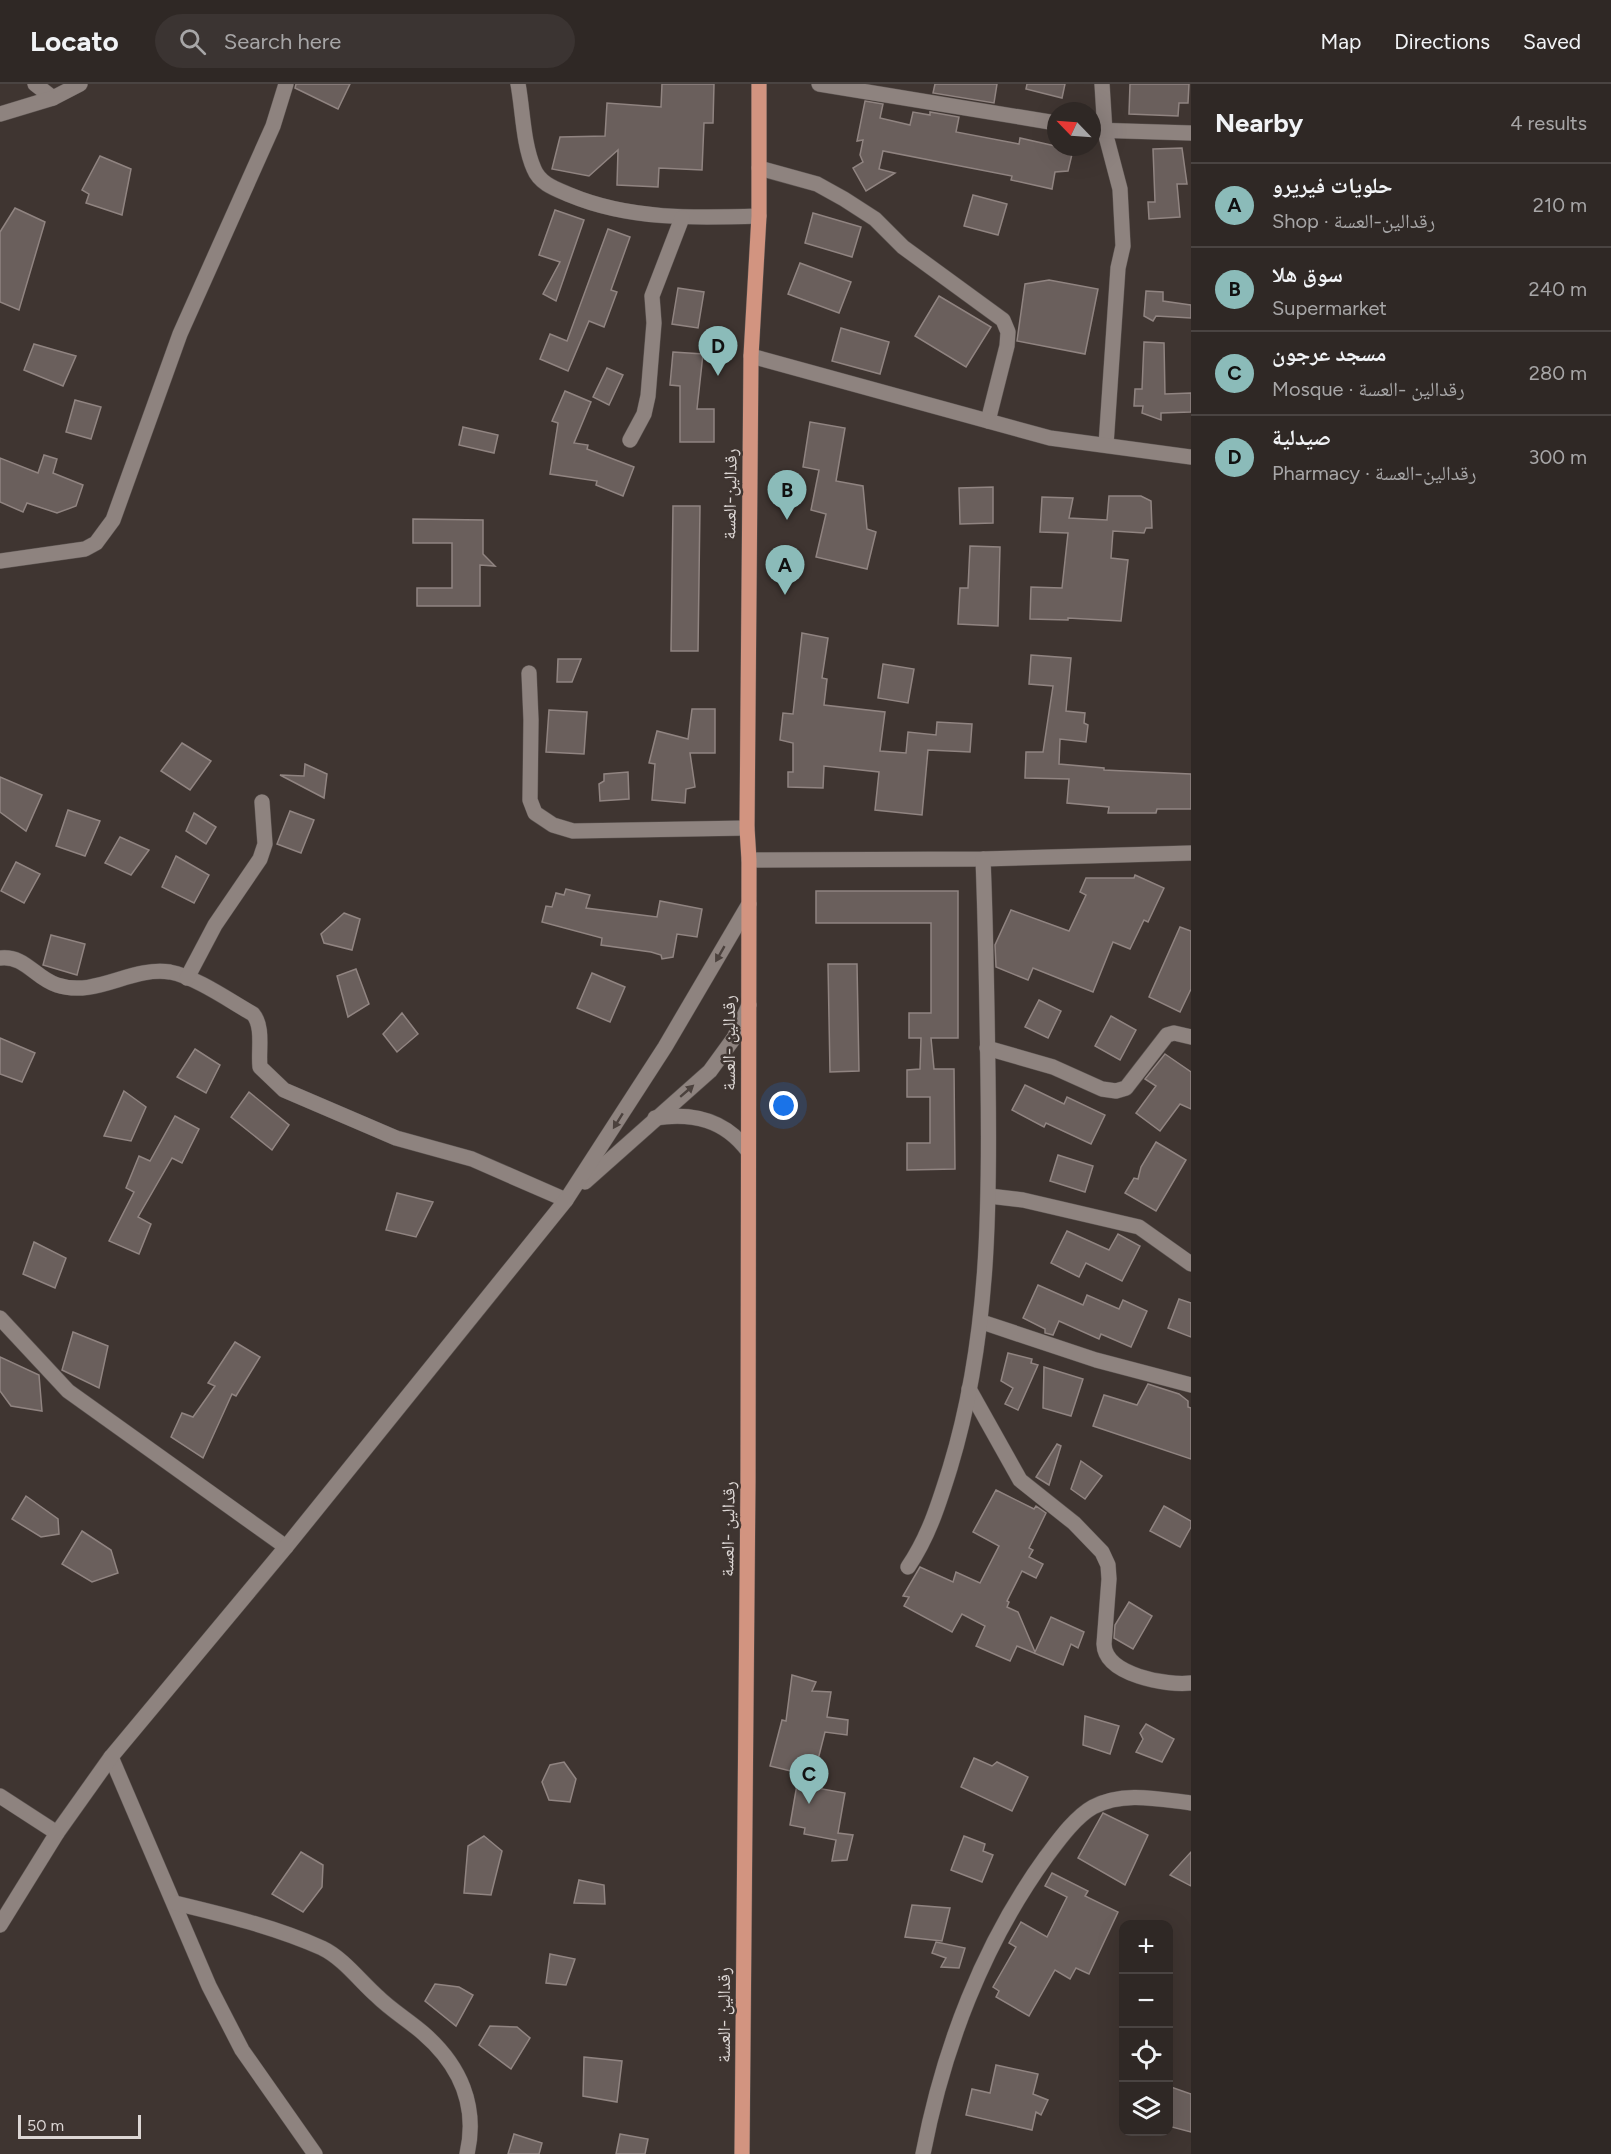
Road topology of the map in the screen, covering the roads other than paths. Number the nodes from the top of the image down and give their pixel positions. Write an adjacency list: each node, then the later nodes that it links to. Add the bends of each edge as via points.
1 (35, 84): 8 (street)
2 (80, 84): 8 (street)
3 (286, 84): 23 (street, via 273,126 180,334 113,520 96,543 85,549)
4 (518, 84): 17 (street, via 534,170 542,182 588,204)
5 (759, 84): 15 (main road, رقدالين-العسة)
6 (819, 84): 11 (street)
7 (1102, 84): 9 (street)
8 (53, 98): 10 (street)
9 (1100, 102)
10 (0, 114)
11 (1047, 122)
12 (1101, 131): 13 (street)
13 (1191, 133)
14 (1101, 139): 21 (street, via 1120,189 1124,246 1118,268)
15 (759, 168): 16 (main road, رقدالين-العسة); 19 (street, via 817,184 844,199 1003,320 1008,332 1006,346)
16 (759, 216): 17 (street); 18 (main road, رقدالين-العسة)
17 (682, 218): 20 (street, via 652,296 654,323 648,396 644,414)
18 (751, 356): 19 (street); 26 (main road, رقدالين-العسة)
19 (988, 421): 21 (street, via 1050,438)
20 (630, 440)
21 (1106, 445): 22 (street)
22 (1191, 457)
23 (0, 561)
24 (529, 673): 26 (street, via 530,800 536,813 553,825 573,831)
25 (262, 802): 32 (street, via 265,844 260,859 215,925)
26 (747, 828): 29 (main road, رقدالين-العسة)
27 (1191, 854): 28 (street)
28 (983, 859): 29 (street); 35 (street)
29 (749, 860): 30 (main road, رقدالين-العسة)
30 (749, 904): 33 (main road, رقدالين -العسة); 39 (street, one-way to 39, via 665,1047)
31 (0, 958): 32 (street, via 18,959 56,985 82,989 148,972 171,972)
32 (187, 978): 39 (street, via 253,1014 260,1029 260,1067 284,1090 396,1138 472,1159)
33 (749, 1005): 36 (street, one-way to 33, via 716,1064 734,1038); 37 (main road, رقدالين -العسة)
34 (1191, 1037): 35 (street, via 1167,1035 1126,1088 1116,1091)
35 (987, 1048): 38 (street)
36 (655, 1118): 37 (street, via 678,1114 717,1123 738,1137); 39 (street)
37 (748, 1151): 56 (main road, رقدالين -العسة)
38 (989, 1196): 40 (street, via 1139,1227); 42 (street)
39 (566, 1200): 45 (street)
40 (1191, 1264)
41 (0, 1318): 45 (street, via 68,1390)
42 (982, 1322): 43 (street, via 1096,1360); 44 (street)
43 (1191, 1385)
44 (969, 1389): 46 (street, via 933,1524); 47 (street, via 1020,1480 1102,1552 1109,1579 1104,1644 1109,1660 1148,1679 1167,1684)
45 (286, 1547): 48 (street)
46 (908, 1568)
47 (1191, 1683)
48 (111, 1757): 51 (street); 52 (street)
49 (0, 1796): 51 (street)
50 (1191, 1803): 57 (street, via 1117,1797 1091,1808 1059,1840 999,1930 975,1981 933,2104)
51 (57, 1833): 53 (street)
52 (175, 1903): 54 (street, via 209,1986 242,2050); 55 (street, via 280,1931 325,1949 353,1972 378,1998 425,2035 458,2072 470,2106)
53 (0, 1925)
54 (315, 2154)
55 (467, 2154)
56 (742, 2154)
57 (923, 2154)

